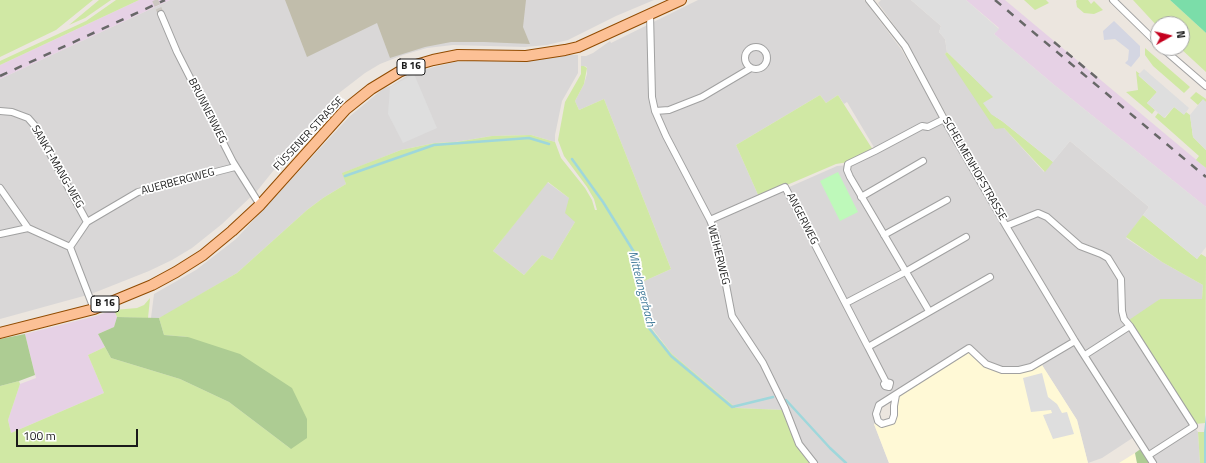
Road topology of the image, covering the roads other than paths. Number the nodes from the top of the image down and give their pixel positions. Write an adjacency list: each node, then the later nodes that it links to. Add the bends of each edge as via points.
1 (681, 0): 5 (main road, FÜSSENER STRASSE / B 16)
2 (869, 0): 12 (street, SCHELMENHOFSTRASSE, via 905,46)
3 (1113, 0): 6 (street)
4 (161, 14): 14 (street, BRUNNENWEG, via 177,52)
5 (650, 14): 11 (street, WEIHERWEG, via 652,97); 18 (main road, FÜSSENER STRASSE / B 16, via 566,50 526,56 458,55 427,61 399,72 346,109)
6 (1150, 36)
7 (1171, 56): 9 (street)
8 (751, 68): 11 (street, via 702,97 669,110)
9 (1206, 86)
10 (0, 111): 20 (street, SANKT-MANG-WEG, via 28,118 35,126)
11 (655, 111): 19 (street, WEIHERWEG)
12 (944, 119): 16 (street, via 928,127 922,126 848,164 847,170); 21 (street, SCHELMENHOFSTRASSE)
13 (923, 161): 16 (street)
14 (235, 167): 18 (street, BRUNNENWEG); 20 (street, AUERBERGWEG, via 138,192)
15 (0, 188): 22 (street)
16 (861, 197): 24 (street)
17 (947, 200): 24 (street)
18 (260, 205): 30 (main road, FÜSSENER STRASSE / B 16, via 203,256 152,285)
19 (710, 220): 29 (street, ANGERWEG, via 785,186); 40 (street, WEIHERWEG, via 717,238 732,316 763,363 786,408 799,444)
20 (88, 222): 26 (street, AUERBERGWEG)
21 (1006, 226): 32 (street, via 1038,213 1047,217 1080,246 1108,258 1121,278 1122,312); 34 (street, SCHELMENHOFSTRASSE)
22 (28, 228): 23 (street); 26 (street)
23 (0, 234)
24 (884, 235): 27 (street)
25 (966, 237): 27 (street)
26 (70, 247): 30 (street)
27 (905, 272): 29 (street); 31 (street)
28 (990, 277): 31 (street)
29 (846, 303): 35 (street, ANGERWEG)
30 (94, 309): 33 (main road, FÜSSENER STRASSE / B 16)
31 (929, 311): 35 (street)
32 (1130, 326): 36 (street); 39 (street, via 1194,426)
33 (0, 332)
34 (1075, 341): 36 (street, SCHELMENHOFSTRASSE); 38 (street, via 1031,367 1019,370 1002,370 986,364 969,348)
35 (868, 347): 37 (street, ANGERWEG)
36 (1085, 356): 39 (street, SCHELMENHOFSTRASSE)
37 (886, 382)
38 (896, 395): 38 (street, via 879,405 876,414 882,424 892,421)
39 (1149, 456): 41 (street, SCHELMENHOFSTRASSE)
40 (814, 463)
41 (1153, 463)

